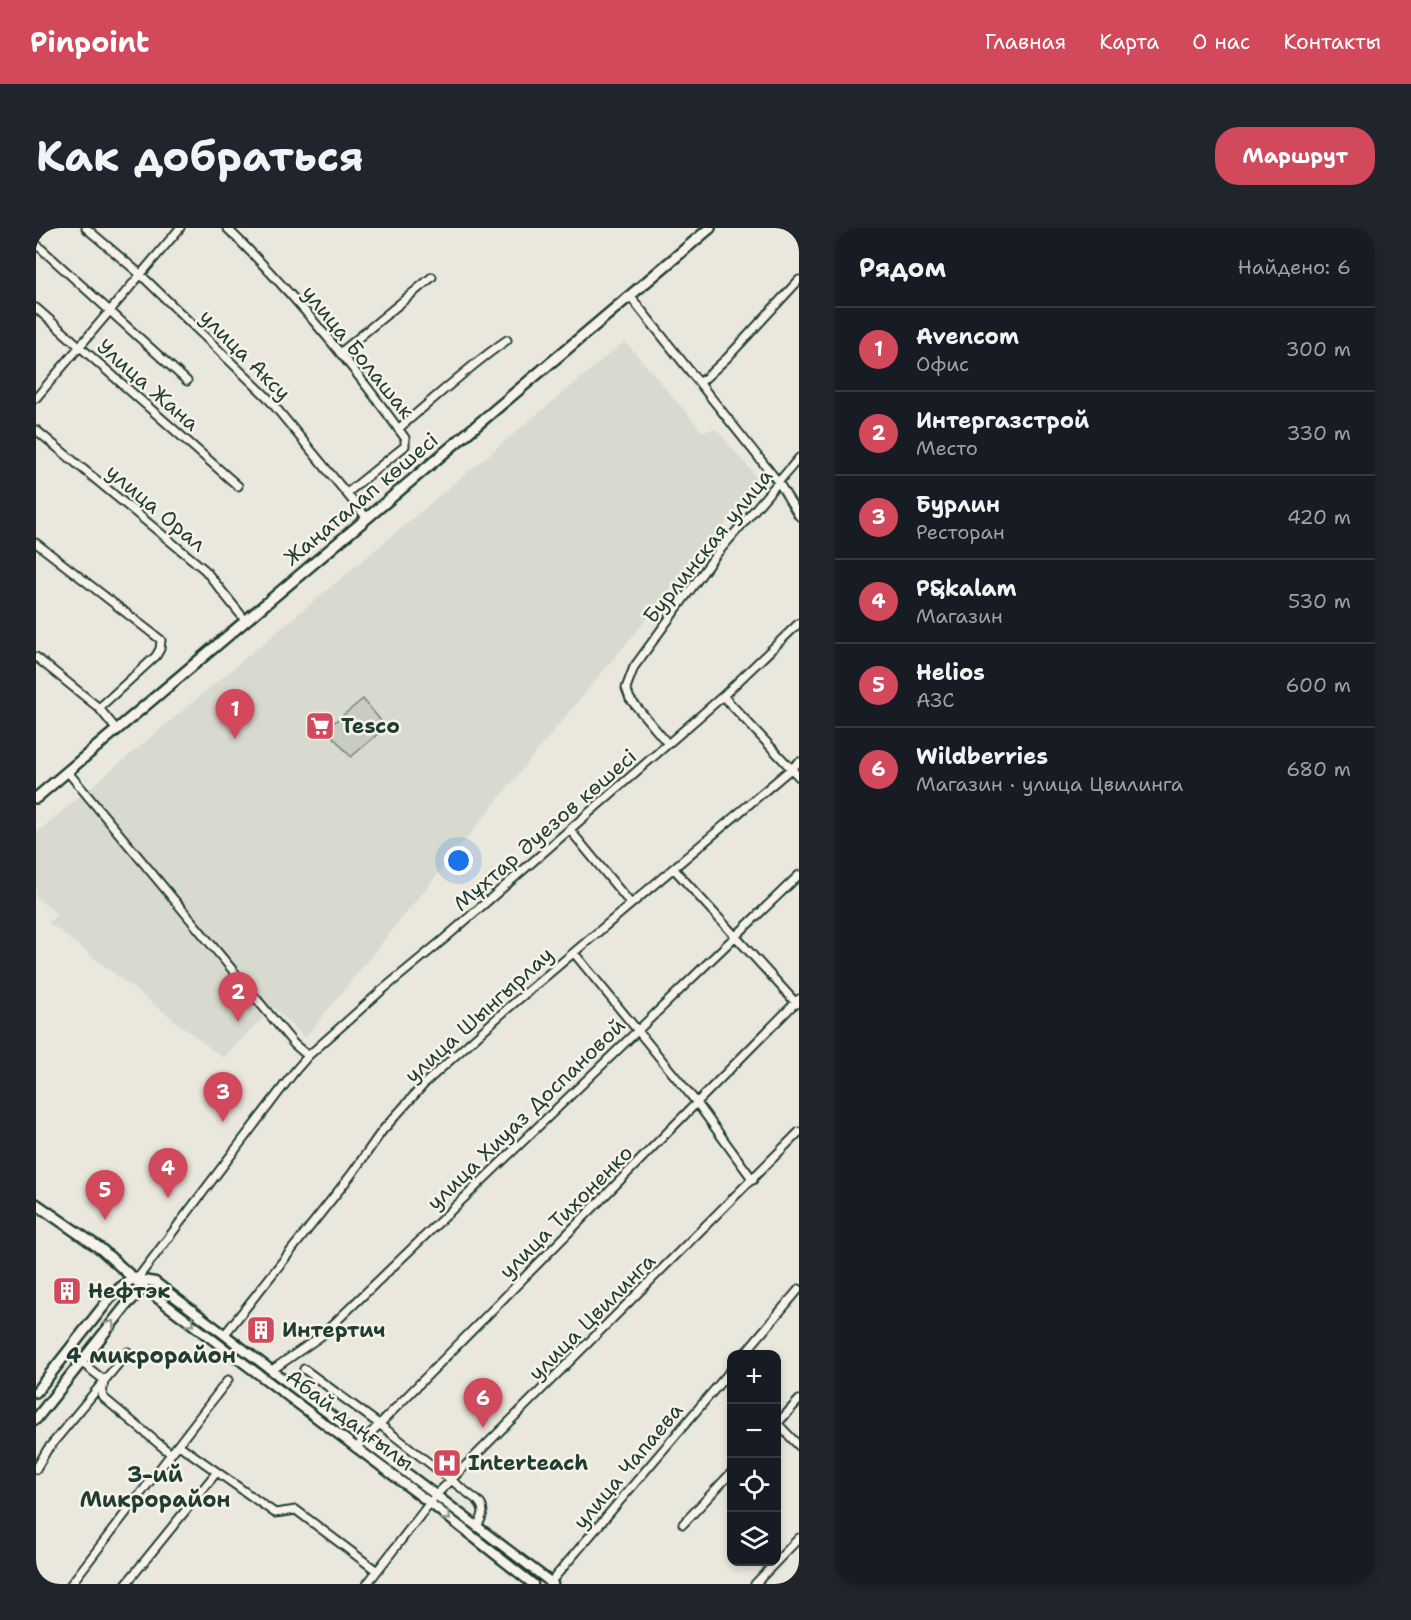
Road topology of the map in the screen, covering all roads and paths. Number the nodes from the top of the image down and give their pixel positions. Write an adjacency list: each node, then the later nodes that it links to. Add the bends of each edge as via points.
1 (86, 228): 6 (street, улица Аксу)
2 (180, 228): 6 (street)
3 (227, 228): 14 (street, улица Болашак, via 271,272)
4 (710, 228): 9 (main road, Жаңаталап көшесі)
5 (36, 244): 11 (street)
6 (140, 274): 11 (street); 23 (street, улица Аксу, via 267,397)
7 (432, 277): 14 (street)
8 (799, 280): 16 (street)
9 (630, 296): 16 (street); 25 (main road, Жаңаталап көшесі)
10 (36, 308): 13 (street, Улица Жана)
11 (109, 311): 13 (street); 15 (street)
12 (507, 340): 18 (street, via 475,362)
13 (79, 346): 17 (street); 22 (street, Улица Жана)
14 (340, 353): 18 (street, улица Болашак)
15 (187, 381)
16 (700, 383): 21 (street)
17 (36, 398)
18 (398, 429): 23 (street, улица Болашак, via 405,438 405,446)
19 (36, 430): 27 (street, улица Орал, via 205,570)
20 (799, 458): 21 (street, Бурлинская улица)
21 (780, 483): 24 (street); 33 (street, Бурлинская улица, via 715,556 634,667 626,687 630,699)
22 (238, 486)
23 (347, 493): 25 (street, улица Аксу)
24 (799, 516)
25 (366, 518): 27 (main road, Жаңаталап көшесі)
26 (36, 543): 31 (street, via 161,640 156,656)
27 (245, 620): 32 (main road, Жаңаталап көшесі)
28 (799, 623): 30 (street, Мұхтар Әуезов көшесі)
29 (36, 657): 31 (street)
30 (723, 696): 33 (street, Мұхтар Әуезов көшесі); 35 (street)
31 (99, 708): 32 (street)
32 (116, 729): 36 (main road, Жаңаталап көшесі)
33 (668, 744): 39 (street, Мұхтар Әуезов көшесі)
34 (799, 762): 35 (street, улица Шынгырлау)
35 (792, 770): 37 (street); 40 (street, улица Шынгырлау)
36 (67, 771): 38 (main road, Жаңаталап көшесі); 47 (street)
37 (799, 777)
38 (36, 798)
39 (570, 830): 42 (street); 47 (street, Мұхтар Әуезов көшесі)
40 (674, 869): 42 (street, улица Шынгырлау); 43 (street)
41 (799, 875): 43 (street, улица Хиуаз Доспановой)
42 (631, 904): 44 (street, улица Шынгырлау)
43 (734, 936): 45 (street); 46 (street, улица Хиуаз Доспановой)
44 (574, 953): 46 (street); 55 (street, улица Шынгырлау, via 403,1106)
45 (798, 1003): 48 (street, улица Тихоненко)
46 (636, 1031): 48 (street); 60 (street, улица Хиуаз Доспановой, via 321,1336)
47 (308, 1056): 52 (street, Мұхтар Әуезов көшесі)
48 (697, 1103): 50 (street); 68 (street, улица Тихоненко)
49 (799, 1132): 50 (street, улица Цвилинга)
50 (753, 1180): 78 (street, улица Цвилинга)
51 (36, 1204): 52 (main road)
52 (135, 1278): 53 (main road); 55 (street, Абай даңғылы, via 155,1282); 64 (main road, via 114,1293)
53 (144, 1288): 58 (main road, one-way to 53); 73 (street, Абай даңғылы, one-way to 73)
54 (799, 1289): 56 (street)
55 (225, 1334): 60 (street, Абай даңғылы)
56 (747, 1350)
57 (128, 1352): 62 (street)
58 (81, 1362): 62 (street); 66 (main road)
59 (303, 1369): 68 (street)
60 (272, 1370): 70 (street, Абай даңғылы)
61 (727, 1377): 85 (street, улица Чапаева)
62 (104, 1380): 74 (street, via 102,1396); 75 (street, via 46,1450)
63 (228, 1380): 71 (street)
64 (36, 1392)
65 (799, 1400): 67 (street)
66 (36, 1419)
67 (781, 1419)
68 (379, 1424): 70 (street, улица Тихоненко); 78 (street)
69 (781, 1427): 72 (street)
70 (364, 1440): 73 (street, улица Тихоненко); 79 (street, Абай даңғылы)
71 (179, 1445): 74 (street); 76 (street)
72 (799, 1446)
73 (357, 1448): 80 (street, Абай даңғылы)
74 (171, 1454): 86 (street)
75 (36, 1469)
76 (216, 1473): 84 (street, via 275,1514 296,1510); 87 (street)
77 (727, 1477): 81 (street)
78 (452, 1480): 79 (street, улица Цвилинга); 82 (street, via 482,1505 483,1518)
79 (436, 1495): 80 (street, улица Цвилинга); 82 (street, Абай даңғылы)
80 (430, 1503): 84 (street, улица Цвилинга); 89 (street, Абай даңғылы, one-way to 89)
81 (683, 1524)
82 (477, 1526): 85 (street, Абай даңғылы)
83 (799, 1538): 90 (street)
84 (377, 1571): 88 (street, улица Цвилинга)
85 (551, 1583)
86 (70, 1584)
87 (126, 1584)
88 (367, 1584)
89 (532, 1584)
90 (755, 1584)

